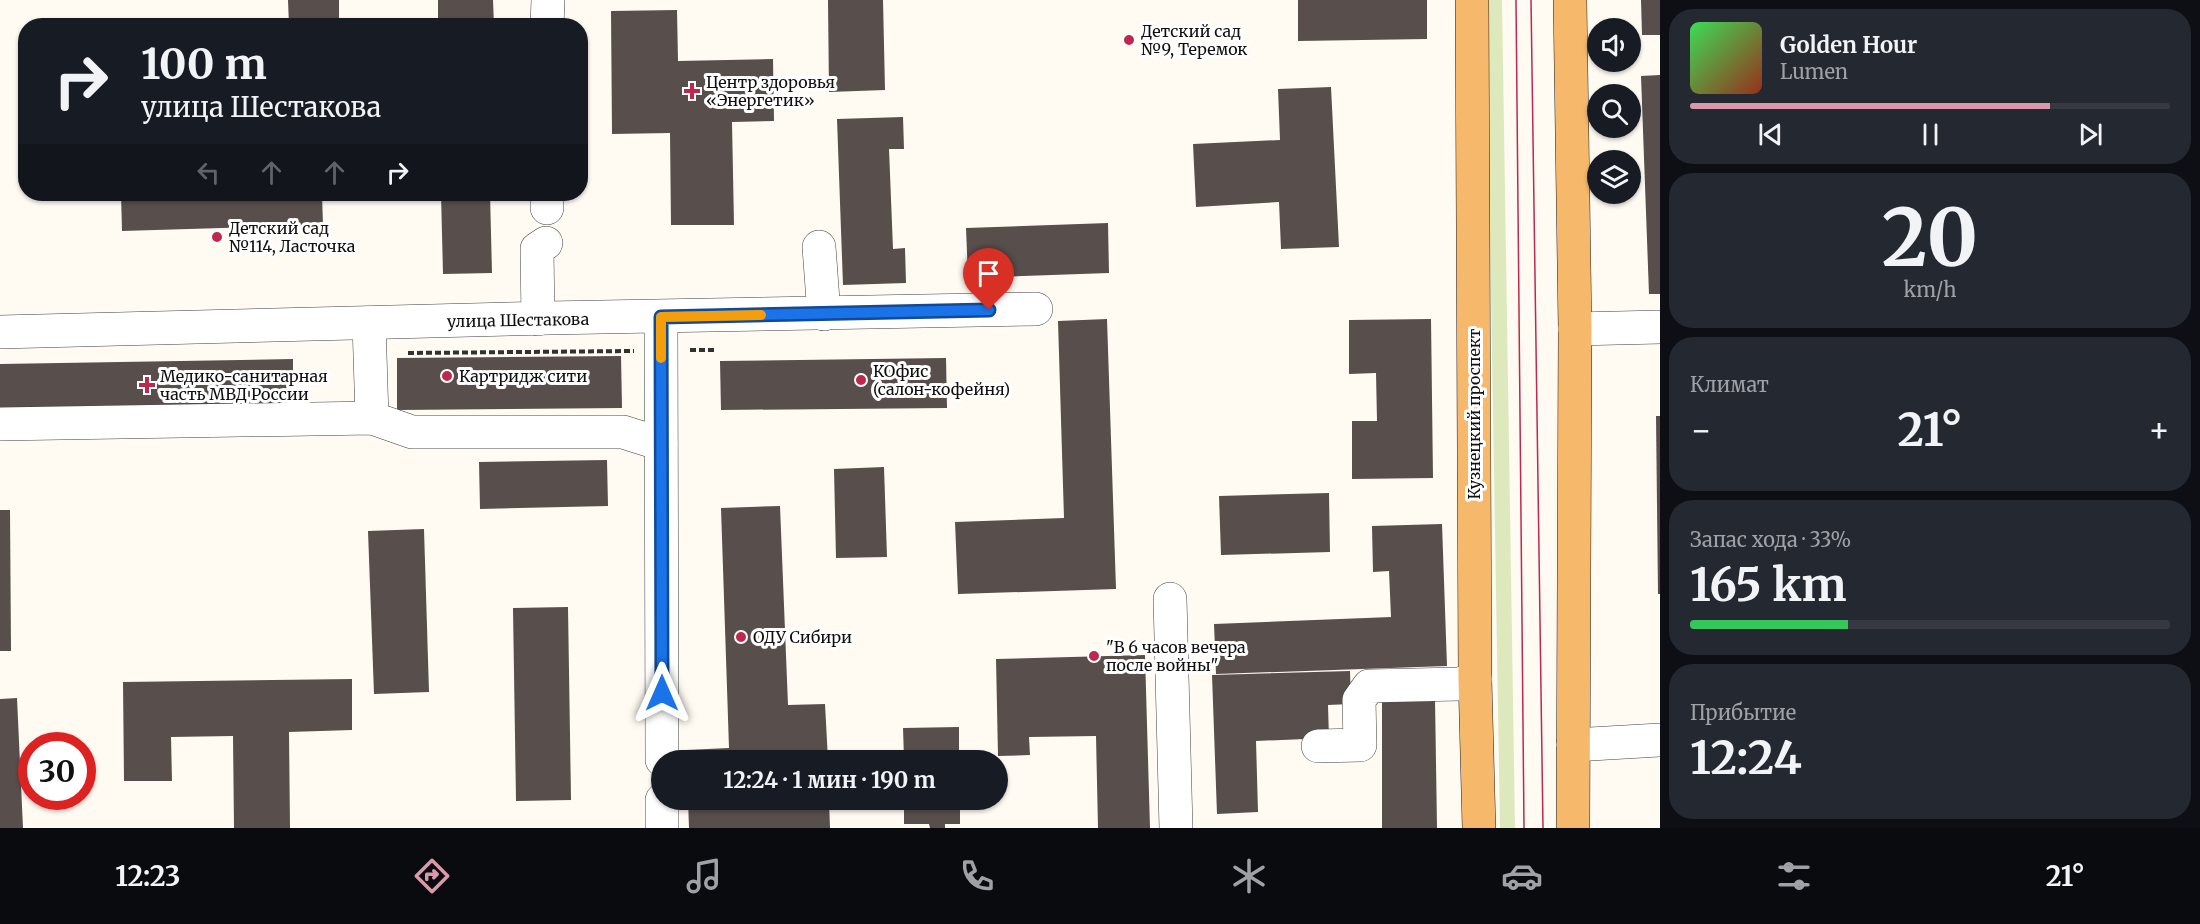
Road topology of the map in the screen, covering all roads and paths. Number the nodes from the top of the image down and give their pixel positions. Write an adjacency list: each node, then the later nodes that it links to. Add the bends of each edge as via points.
1 (548, 0): 4 (street)
2 (1472, 0): 21 (main road, Кузнецкий проспект)
3 (1570, 0): 12 (main road)
4 (547, 18)
5 (546, 243): 10 (street, via 537,249)
6 (819, 247): 8 (street)
7 (1036, 309): 8 (street, улица Шестакова)
8 (824, 314): 9 (street, улица Шестакова)
9 (661, 317): 10 (street, улица Шестакова); 16 (street)
10 (538, 319): 14 (street, улица Шестакова)
11 (1660, 327): 12 (street)
12 (1575, 329): 23 (main road)
13 (0, 332): 14 (street, улица Шестакова)
14 (370, 338): 16 (path); 17 (street)
15 (716, 350): 16 (path)
16 (661, 351): 19 (street)
17 (372, 418): 18 (street); 19 (street, via 412,432 623,432)
18 (0, 424)
19 (661, 444): 25 (street)
20 (1170, 599): 28 (street)
21 (1475, 679): 24 (street, via 1459,684 1370,686 1359,700 1360,745); 29 (main road, Кузнецкий проспект)
22 (1660, 740): 23 (street)
23 (1574, 745): 30 (main road)
24 (1318, 746)
25 (662, 750)
26 (662, 810): 27 (street)
27 (662, 828)
28 (1176, 828)
29 (1479, 828)
30 (1573, 828)

